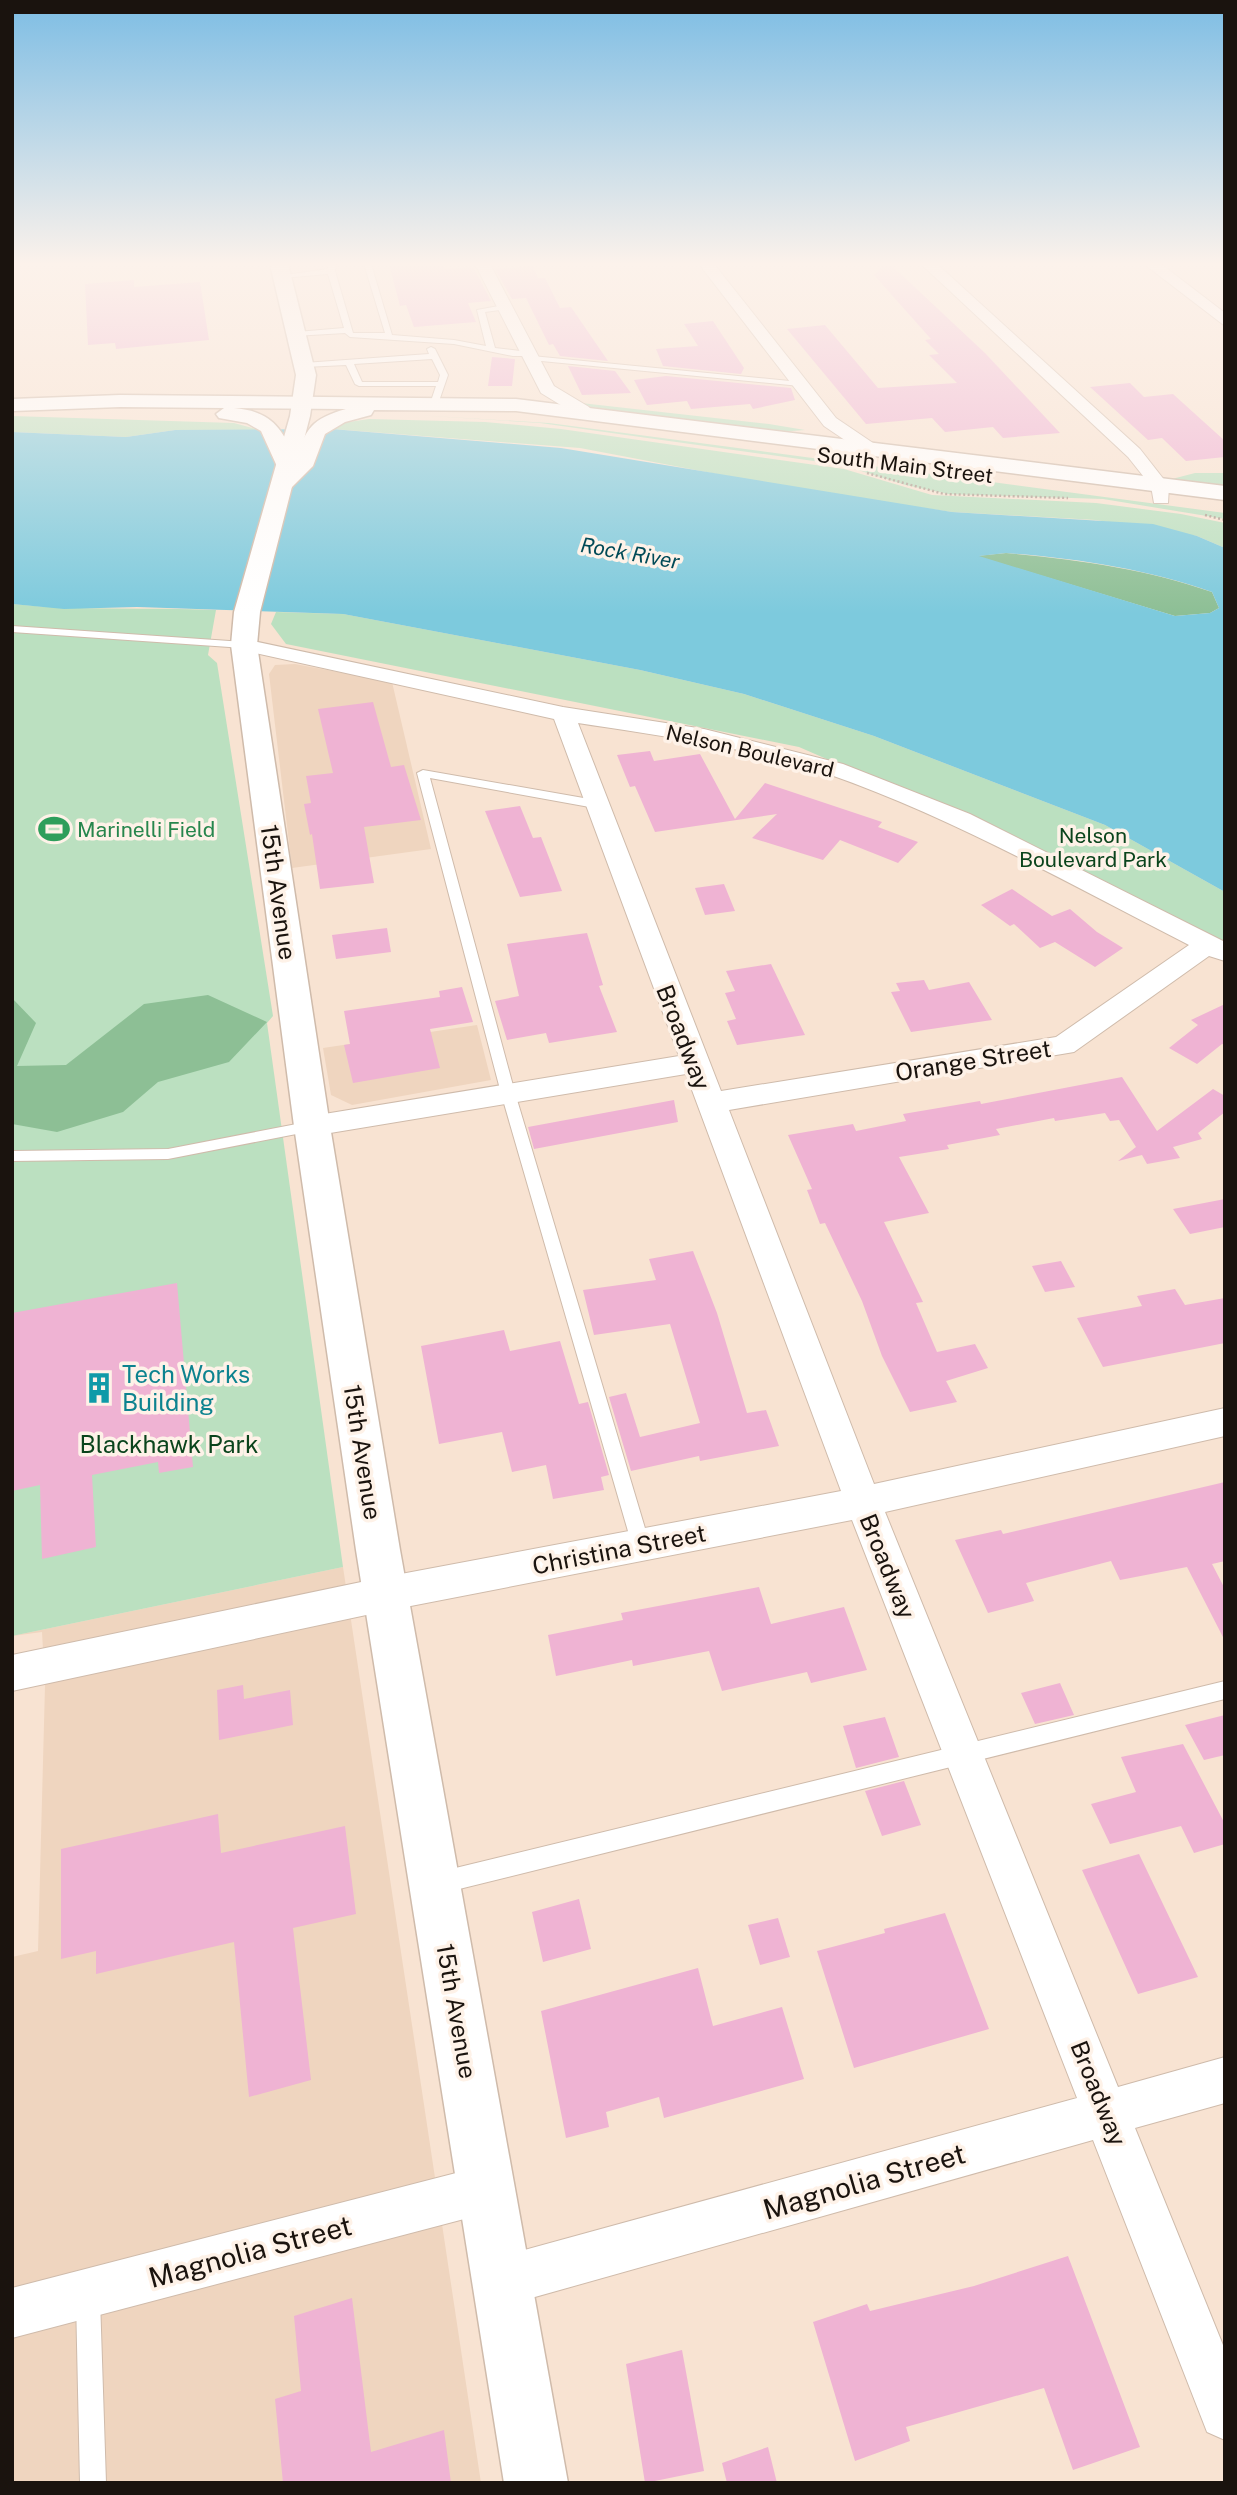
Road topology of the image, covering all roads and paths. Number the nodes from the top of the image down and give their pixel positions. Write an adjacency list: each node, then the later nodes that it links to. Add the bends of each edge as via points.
1 (303, 380): 17 (main road, 15th Avenue)
2 (357, 380): 11 (lane)
3 (440, 380): 11 (lane)
4 (543, 380): 9 (street)
5 (770, 380): 8 (lane)
6 (797, 380): 8 (street)
7 (1055, 380): 23 (street, via 1134,453)
8 (800, 384): 18 (street)
9 (547, 389): 15 (street, via 542,396); 16 (street)
10 (12, 396): 12 (main road, South Main Street)
11 (431, 398): 14 (main road, South Main Street); 17 (main road, South Main Street); 22 (main road, via 331,422 316,431 304,461)
12 (120, 401): 13 (main road, South Main Street); 17 (main road, South Main Street); 22 (main road, via 150,411 233,414 265,423 278,437)
13 (12, 405)
14 (460, 405): 15 (main road, South Main Street); 23 (main road, South Main Street)
15 (516, 405): 16 (main road, South Main Street)
16 (583, 411): 19 (main road, South Main Street)
17 (301, 413): 22 (main road, 15th Avenue)
18 (830, 422): 19 (street, via 819,433); 20 (street)
19 (795, 438): 20 (main road, South Main Street)
20 (867, 447): 23 (main road, South Main Street)
21 (865, 472): 25 (path, via 944,494)
22 (284, 476): 29 (main road, 15th Avenue)
23 (1161, 492): 24 (main road, South Main Street); 26 (main road, South Main Street)
24 (1225, 493)
25 (1078, 499)
26 (1225, 506)
27 (1194, 513): 28 (path)
28 (1225, 520)
29 (246, 628): 30 (lane); 31 (street, Nelson Boulevard); 37 (main road, 15th Avenue)
30 (12, 629)
31 (563, 714): 32 (street, Broadway); 33 (street, Nelson Boulevard, via 704,736 835,769 961,820)
32 (595, 804): 34 (street, Broadway); 35 (lane, via 422,773)
33 (1216, 949): 36 (street, Orange Street, via 1064,1045)
34 (694, 1063): 35 (street); 36 (street, Broadway)
35 (508, 1093): 37 (street); 41 (lane)
36 (710, 1103): 40 (street, Broadway)
37 (312, 1126): 38 (lane, via 168,1154); 42 (main road, 15th Avenue)
38 (12, 1156)
39 (1225, 1422): 40 (street, Christina Street)
40 (863, 1503): 41 (street, Christina Street); 45 (street, Broadway)
41 (640, 1545): 42 (street, Christina Street)
42 (385, 1594): 43 (street, Christina Street); 46 (main road, 15th Avenue)
43 (12, 1673)
44 (1225, 1690): 45 (lane)
45 (963, 1754): 46 (lane); 48 (street, Broadway)
46 (435, 1884): 49 (main road, 15th Avenue)
47 (1225, 2080): 48 (street, Magnolia Street)
48 (1107, 2113): 50 (street, Magnolia Street); 53 (street, Broadway)
49 (487, 2189): 50 (main road, 15th Avenue); 51 (street, Magnolia Street)
50 (503, 2281): 55 (main road, 15th Avenue)
51 (88, 2293): 52 (street, Magnolia Street); 54 (lane)
52 (12, 2313)
53 (1225, 2414)
54 (93, 2483)
55 (536, 2483)

